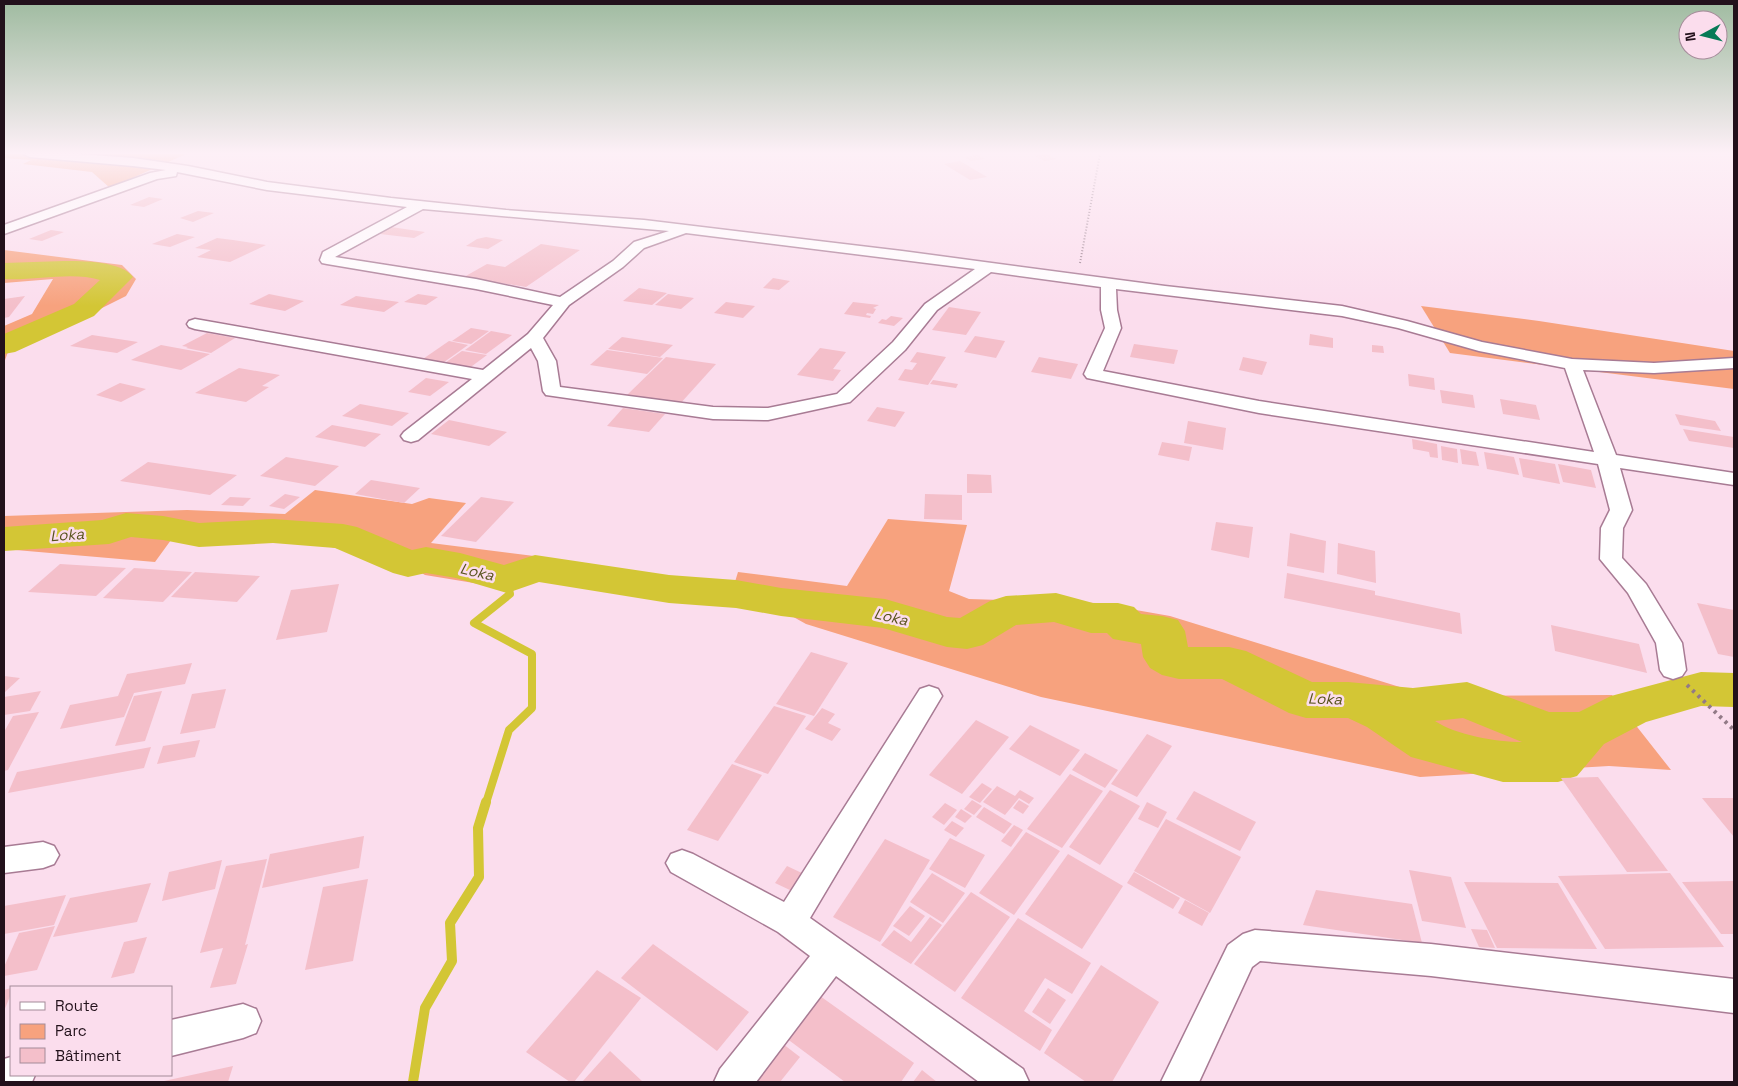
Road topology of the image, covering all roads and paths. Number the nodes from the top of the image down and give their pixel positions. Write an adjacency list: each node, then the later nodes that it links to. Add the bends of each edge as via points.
1 (74, 205): 4 (street)
2 (421, 205): 5 (street); 9 (street, via 328,255 326,260 476,284)
3 (1091, 205): 7 (path, via 1080,261)
4 (4, 230)
5 (688, 230): 6 (street); 9 (street, via 638,245 618,264)
6 (988, 267): 7 (street); 11 (street, via 932,307 899,346 843,398 768,414 713,413 552,391 548,361)
7 (1082, 279): 8 (street)
8 (1108, 283): 12 (street, via 1351,313 1488,348); 16 (street, via 1113,328 1094,374 1259,407)
9 (563, 302): 11 (street)
10 (195, 324): 14 (street)
11 (534, 338): 14 (street)
12 (1572, 364): 13 (street, via 1654,368); 16 (street)
13 (1734, 364)
14 (486, 376): 15 (street)
15 (411, 436)
16 (1607, 458): 17 (street); 18 (street, via 1621,510 1612,528 1611,559 1638,589 1669,643)
17 (1734, 480)
18 (1673, 670): 20 (path)
19 (929, 696): 24 (street)
20 (1734, 730)
21 (42, 855): 22 (street)
22 (4, 860)
23 (682, 863): 24 (street)
24 (790, 922): 25 (street)
25 (833, 953): 29 (street); 30 (street)
26 (1734, 996): 31 (street, via 1431,960 1255,945 1240,956)
27 (243, 1021): 28 (street)
28 (172, 1038)
29 (733, 1082)
30 (1010, 1082)
31 (1180, 1082)

